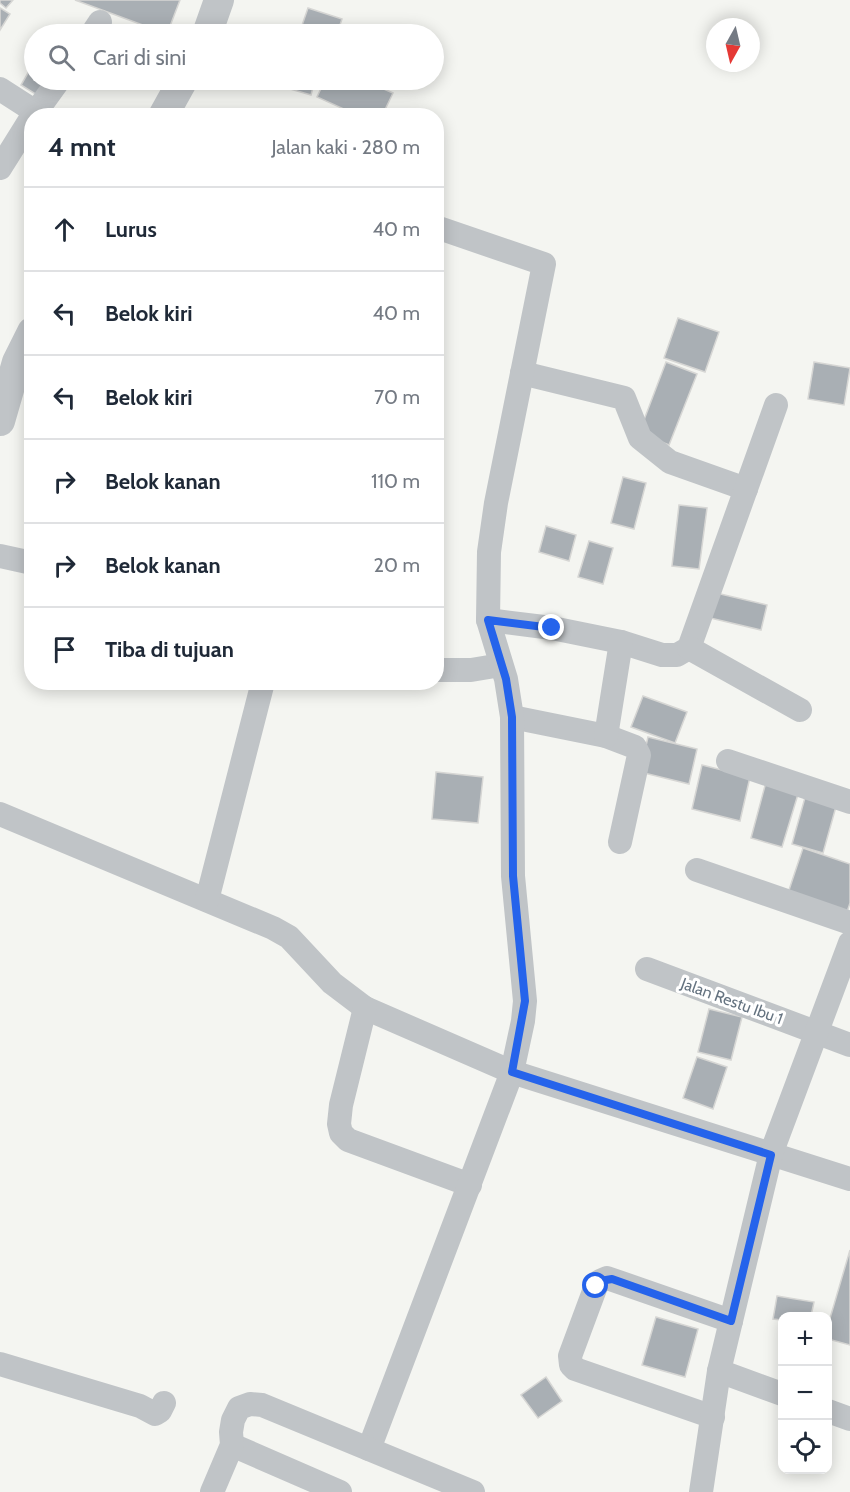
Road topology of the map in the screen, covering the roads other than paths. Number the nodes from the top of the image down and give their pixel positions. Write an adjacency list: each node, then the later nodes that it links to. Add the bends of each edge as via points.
1 (219, 0): 2 (street)
2 (211, 24)
3 (0, 89): 6 (street)
4 (51, 90): 7 (street)
5 (177, 90): 8 (street)
6 (26, 108)
7 (40, 108)
8 (167, 108)
9 (24, 132): 10 (street)
10 (0, 168)
11 (444, 230): 14 (street, via 544,264)
12 (24, 340): 13 (street)
13 (8, 356): 16 (street)
14 (522, 373): 17 (street, via 624,399 640,438 670,462); 20 (street, via 489,552)
15 (776, 405): 17 (street)
16 (0, 421)
17 (746, 489): 22 (street)
18 (0, 556): 19 (street)
19 (24, 561)
20 (488, 620): 21 (street); 23 (street)
21 (621, 642): 22 (street, via 662,655 677,655); 28 (street)
22 (688, 648): 26 (street)
23 (501, 665): 24 (street); 27 (street)
24 (444, 670)
25 (261, 690): 34 (street)
26 (800, 710)
27 (512, 717): 28 (street); 41 (street, via 513,876 525,1001)
28 (606, 736): 32 (street, via 630,744 639,755)
29 (728, 761): 30 (street)
30 (850, 802)
31 (0, 814): 34 (street)
32 (620, 842)
33 (697, 870): 35 (street)
34 (207, 900): 38 (street, via 289,937 332,983)
35 (850, 923)
36 (850, 943): 39 (street)
37 (647, 969): 39 (street, Jalan Restu Ibu 1)
38 (365, 1008): 41 (street); 44 (street, via 341,1105 341,1133 348,1140)
39 (817, 1032): 40 (street, Jalan Restu Ibu 1); 42 (street)
40 (850, 1045)
41 (512, 1072): 42 (street); 44 (street)
42 (771, 1155): 43 (street); 45 (street)
43 (850, 1179)
44 (470, 1185): 54 (street)
45 (731, 1321): 47 (street); 51 (street, via 607,1278 596,1286 570,1356 575,1369)
46 (0, 1364): 49 (street, via 141,1406 155,1414)
47 (719, 1371): 48 (street); 51 (street)
48 (778, 1392)
49 (164, 1403)
50 (832, 1412): 52 (street)
51 (713, 1417): 58 (street)
52 (850, 1419)
53 (232, 1445): 54 (street, via 233,1420 239,1408 250,1404 262,1405); 55 (street); 56 (street)
54 (369, 1449): 57 (street)
55 (212, 1492)
56 (340, 1492)
57 (473, 1492)
58 (701, 1492)

